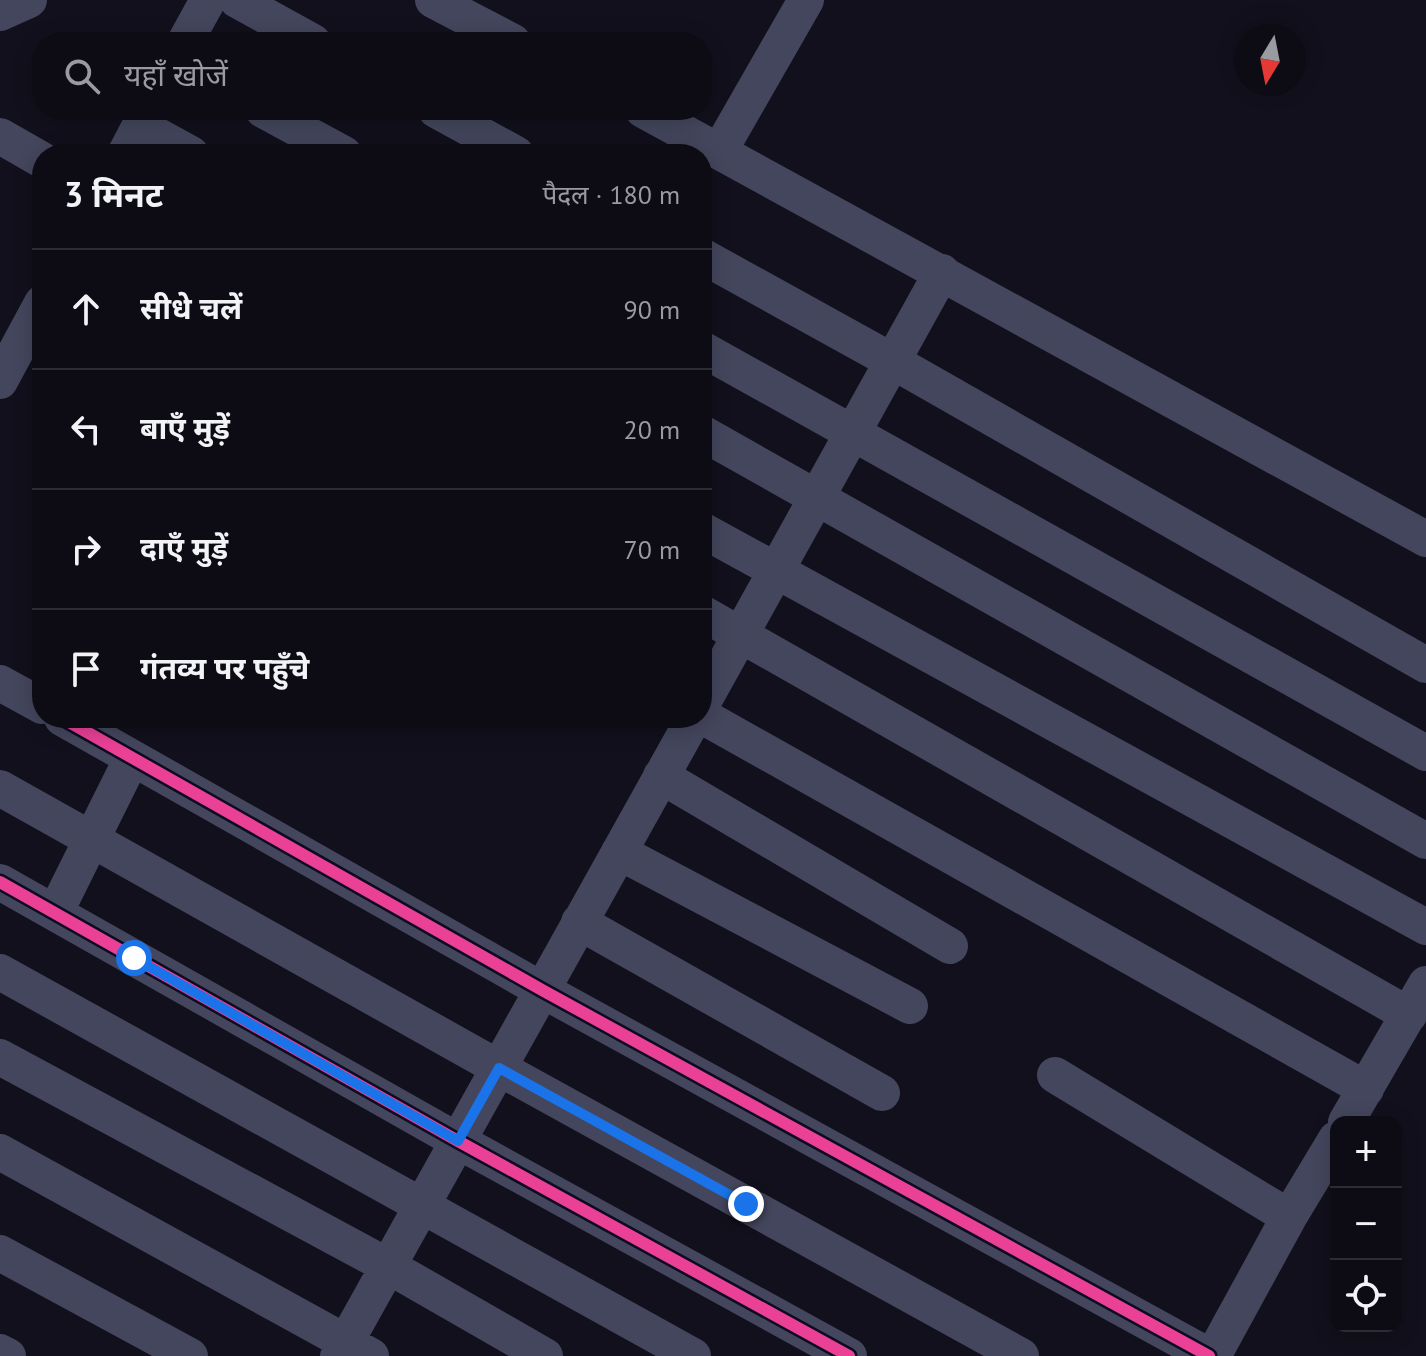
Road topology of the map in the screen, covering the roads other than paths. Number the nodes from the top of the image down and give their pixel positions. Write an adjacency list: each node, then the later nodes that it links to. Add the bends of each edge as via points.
1 (29, 0): 6 (street)
2 (208, 0): 7 (street)
3 (237, 0): 8 (street)
4 (433, 0): 9 (street)
5 (806, 0): 20 (street)
6 (0, 13)
7 (190, 32)
8 (295, 32)
9 (494, 32)
10 (281, 120): 16 (street)
11 (454, 120): 17 (street)
12 (662, 120): 18 (street)
13 (137, 130): 15 (street)
14 (0, 136): 21 (street)
15 (168, 144)
16 (326, 144)
17 (498, 144)
18 (708, 144)
19 (712, 146): 20 (street)
20 (720, 150): 23 (street)
21 (32, 154)
22 (712, 262): 26 (street)
23 (942, 272): 26 (street); 32 (street)
24 (32, 333): 27 (street)
25 (712, 354): 28 (street)
26 (892, 361): 28 (street); 36 (street)
27 (0, 381)
28 (853, 432): 30 (street); 43 (street)
29 (712, 438): 30 (street)
30 (817, 496): 33 (street); 48 (street)
31 (712, 536): 33 (street)
32 (1426, 539)
33 (775, 571): 35 (street); 53 (street)
34 (712, 619): 35 (street)
35 (742, 636): 38 (street); 57 (street)
36 (1426, 665)
37 (0, 683): 39 (street)
38 (712, 687)
39 (32, 701)
40 (712, 722): 62 (street)
41 (80, 728): 44 (street)
42 (688, 728): 45 (street)
43 (1426, 753)
44 (132, 758): 47 (street); 56 (street)
45 (661, 776): 49 (street); 54 (street)
46 (0, 788): 47 (street)
47 (92, 840): 51 (street); 60 (street)
48 (1426, 841)
49 (619, 852): 52 (street); 58 (street)
50 (0, 882): 51 (street)
51 (55, 913): 65 (street)
52 (579, 922): 56 (street); 63 (street)
53 (1426, 927)
54 (950, 946)
55 (0, 972): 68 (street)
56 (542, 990): 60 (street); 80 (street)
57 (1418, 1000): 62 (street)
58 (910, 1006)
59 (0, 1057): 71 (street)
60 (499, 1068): 65 (street); 79 (street)
61 (1055, 1075): 69 (street)
62 (1366, 1089): 64 (street)
63 (882, 1093)
64 (1350, 1116)
65 (458, 1141): 68 (street); 78 (street)
66 (1330, 1149): 69 (street)
67 (0, 1152): 72 (street)
68 (422, 1205): 71 (street); 77 (street)
69 (1289, 1217): 80 (street)
70 (0, 1253): 75 (street)
71 (388, 1266): 72 (street); 76 (street)
72 (351, 1351)
73 (0, 1352): 74 (street)
74 (8, 1356)
75 (190, 1356)
76 (545, 1356)
77 (693, 1356)
78 (849, 1356)
79 (1021, 1356)
80 (1211, 1356)

